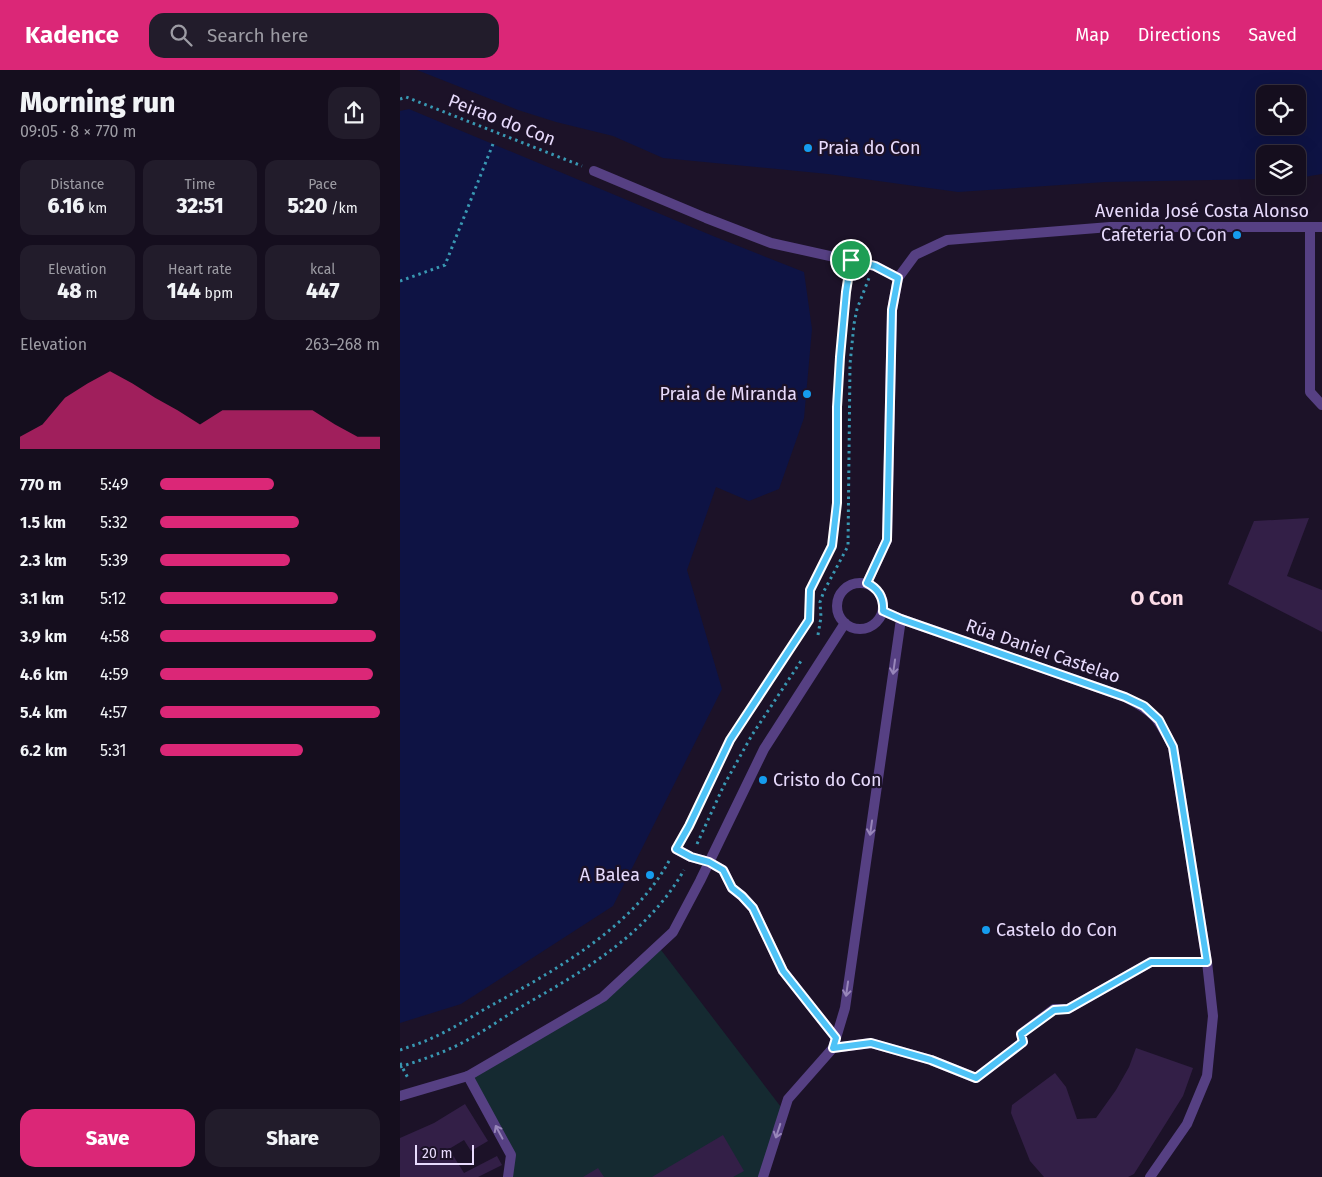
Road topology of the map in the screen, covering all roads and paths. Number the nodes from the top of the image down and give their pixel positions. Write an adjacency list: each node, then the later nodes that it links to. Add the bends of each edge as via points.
1 (400, 99): 3 (path, Peirao do Con, via 406,98)
2 (493, 144): 9 (path, via 446,265)
3 (594, 171): 6 (street, via 772,243)
4 (1322, 226): 5 (street, Avenida José Costa Alonso)
5 (1310, 227): 8 (street, Avenida José Costa Alonso, via 1110,227 948,240 915,256); 10 (street, via 1310,392)
6 (851, 260): 7 (street); 17 (path, via 837,407 836,512 832,546 810,590 809,620 730,740)
7 (875, 266): 8 (street); 15 (path, via 857,309 852,346 848,546 820,602 819,634)
8 (898, 278): 11 (street, Avenida José Costa Alonso, via 892,310 887,540)
9 (400, 281)
10 (1322, 405)
11 (867, 583): 12 (street, via 882,597); 14 (street, via 851,584 839,594 837,610)
12 (883, 611): 13 (street, Rúa Daniel Castelao); 14 (street, via 880,618 867,628 852,628)
13 (901, 619): 20 (street, Rúa Daniel Castelao, via 1125,697 1144,706 1159,720 1173,747); 21 (street, one-way to 21, via 844,1008)
14 (845, 623): 19 (street, via 764,749)
15 (815, 640)
16 (803, 658): 18 (path, via 752,735 724,785)
17 (676, 849): 18 (street); 22 (path, via 660,878 624,918 593,943 522,989 432,1039)
18 (691, 857): 19 (street); 23 (path, via 676,883 646,921 614,949 470,1039)
19 (709, 862): 21 (street, via 723,870 732,888 753,908 783,971); 24 (street, via 673,932 604,997)
20 (1207, 962): 21 (street, via 1151,962 1068,1009 1054,1010 1021,1034 1023,1042 976,1078 931,1060 871,1043); 28 (street, Rúa Daniel Castelao, via 1213,1016 1207,1076 1187,1124)
21 (834, 1043): 27 (street, one-way to 27, via 788,1099)
22 (400, 1050)
23 (400, 1066)
24 (468, 1076): 25 (street); 26 (street, one-way to 24, via 511,1155)
25 (400, 1096)
26 (508, 1177)
27 (763, 1177)
28 (1150, 1177)

